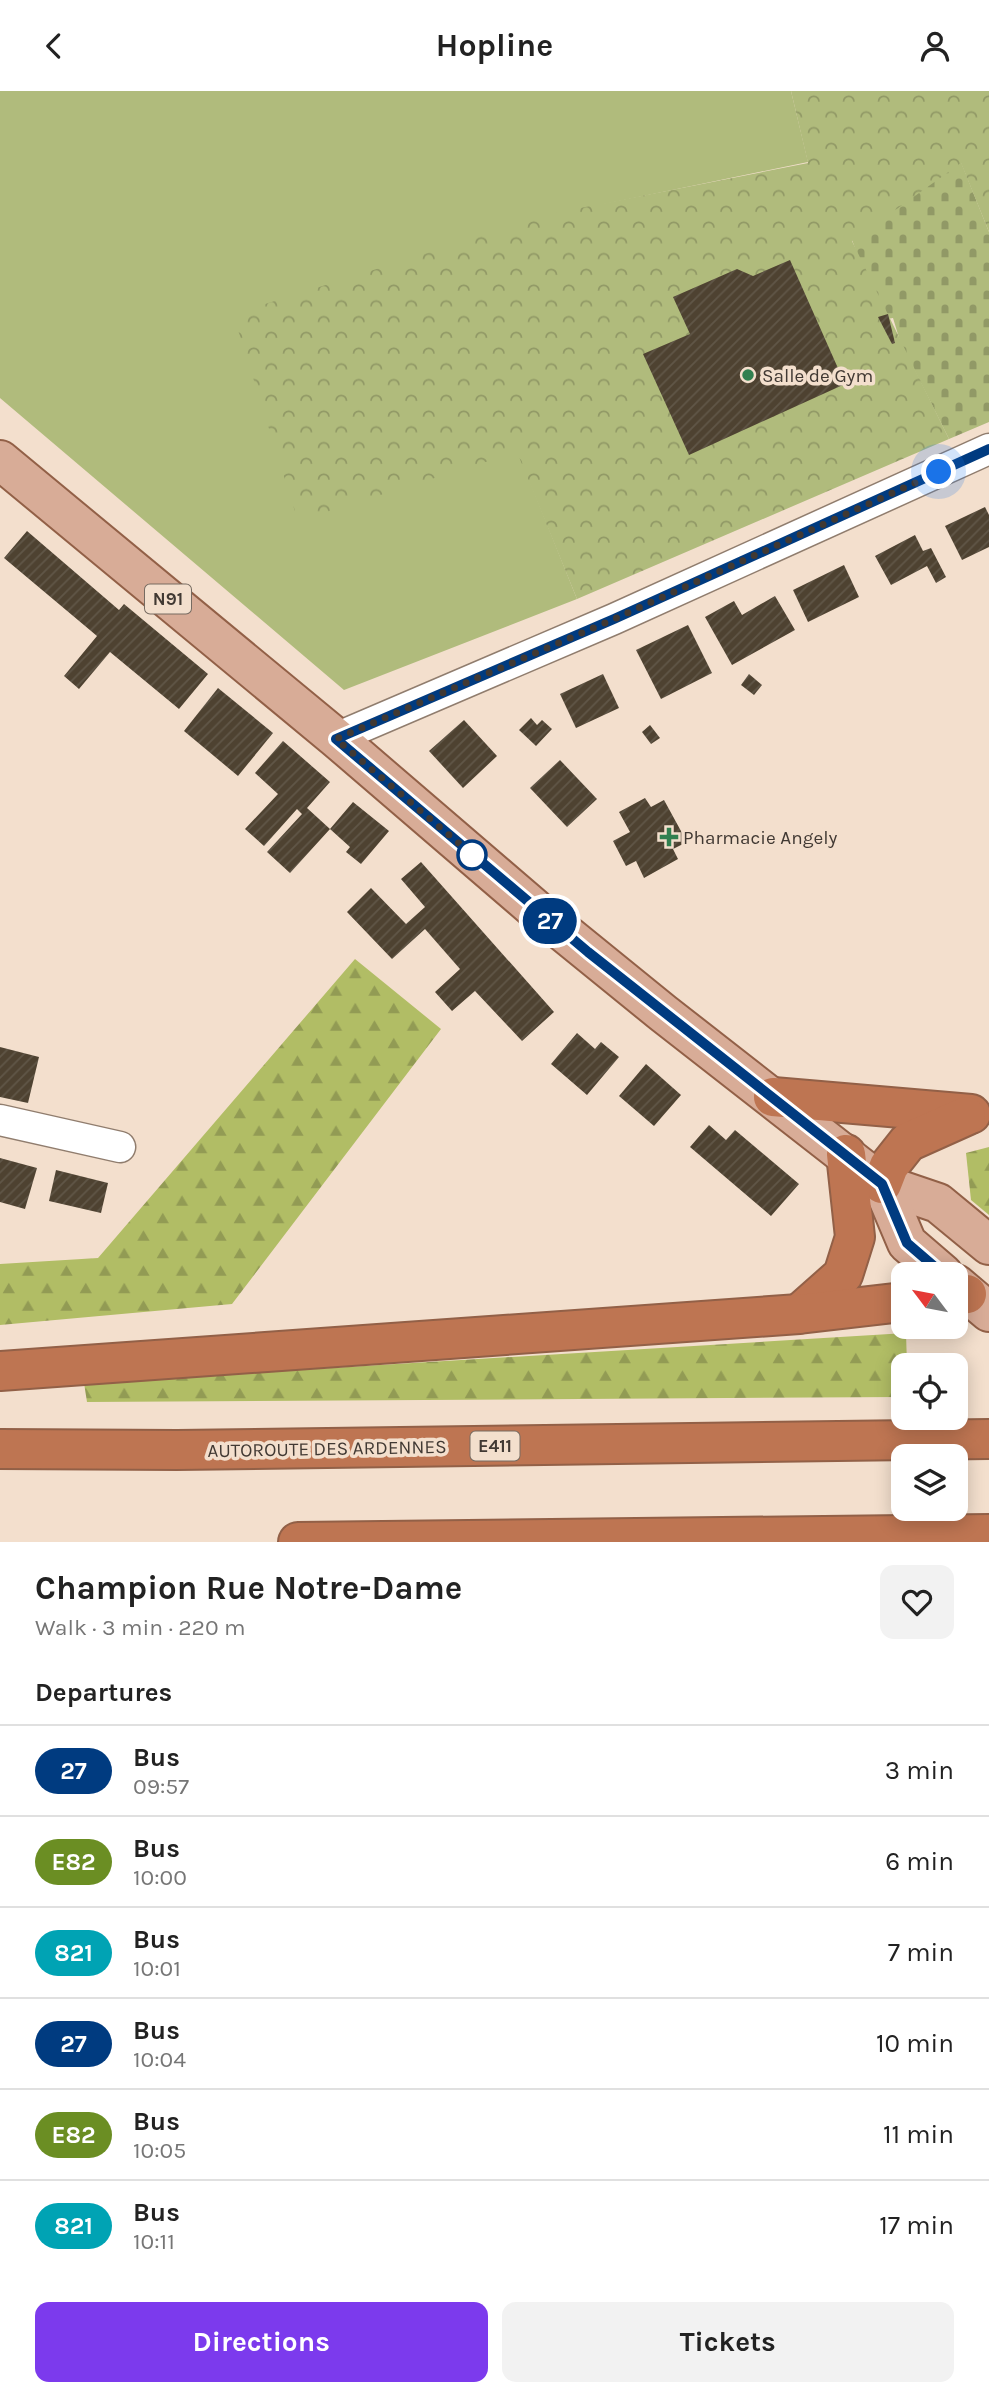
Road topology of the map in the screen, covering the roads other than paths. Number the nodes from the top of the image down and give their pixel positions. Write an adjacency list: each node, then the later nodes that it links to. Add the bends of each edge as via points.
1 (989, 449): 3 (street)
2 (0, 460): 3 (main road, N91)
3 (336, 739): 4 (main road, N91, via 535,909)
4 (773, 1097): 5 (highway); 8 (main road, N91)
5 (980, 1111): 9 (highway, via 908,1142 889,1166)
6 (0, 1120): 7 (street)
7 (120, 1147)
8 (846, 1154): 9 (main road, N91); 13 (highway, via 855,1237 843,1275)
9 (882, 1184): 10 (main road, N91, via 938,1203); 11 (main road, N91, via 907,1243)
10 (989, 1245)
11 (930, 1262)
12 (891, 1303): 13 (highway)
13 (799, 1314): 14 (highway)
14 (0, 1371)
15 (989, 1439): 16 (highway, AUTOROUTE DES ARDENNES / E411)
16 (0, 1449)
17 (989, 1534): 18 (highway)
18 (298, 1542)

